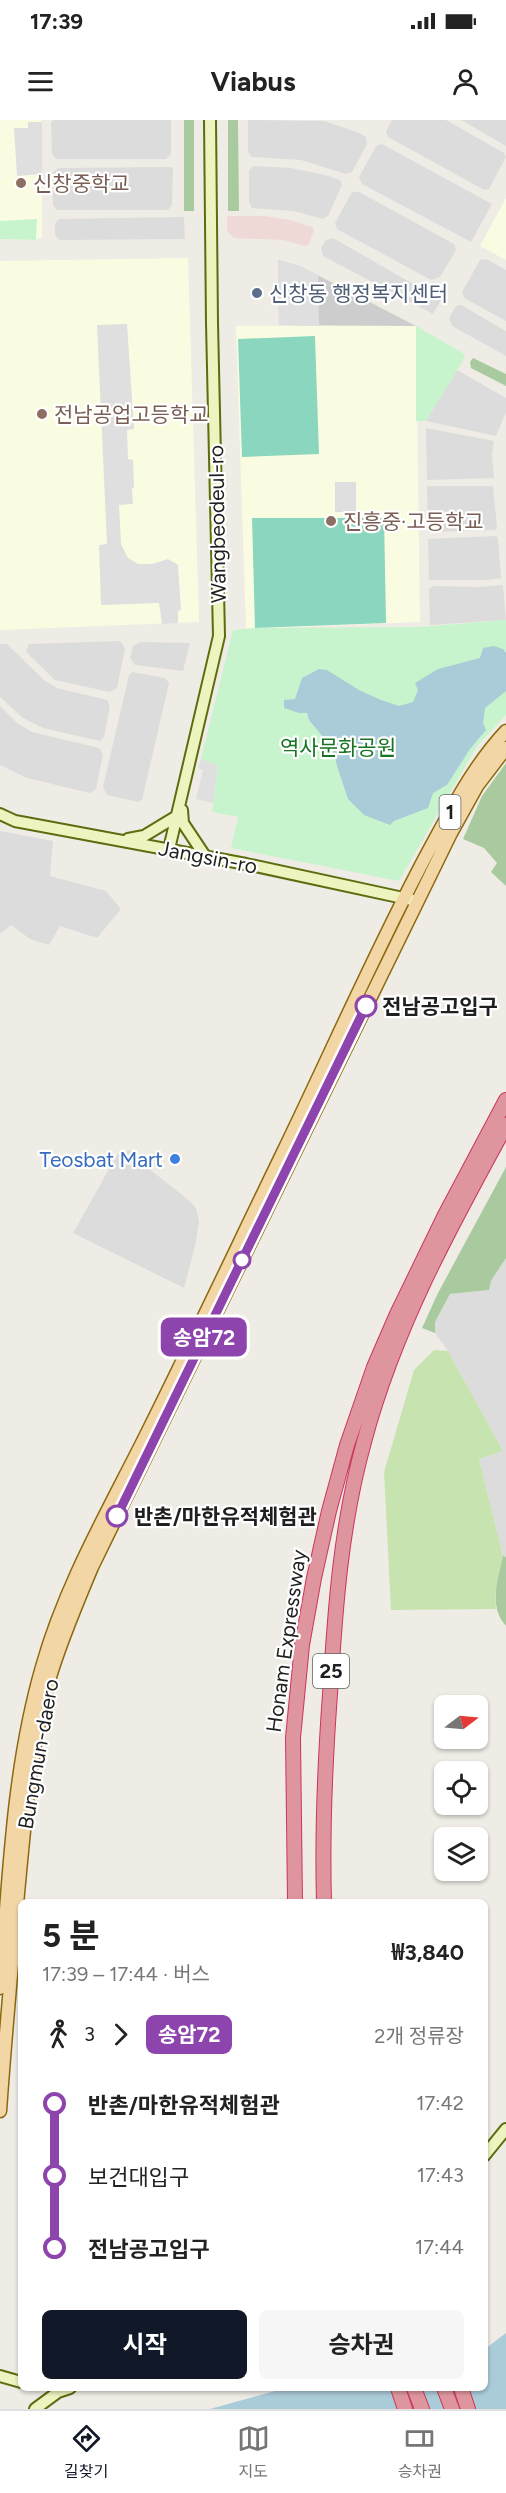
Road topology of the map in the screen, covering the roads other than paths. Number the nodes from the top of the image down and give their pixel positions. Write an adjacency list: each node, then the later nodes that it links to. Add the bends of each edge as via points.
1 (210, 120): 4 (main road, Wangbeodeul-ro, via 219,636)
2 (506, 731): 10 (main road, Bungmun-daero / 1, via 468,780)
3 (506, 748): 11 (main road, Bungmun-daero / 1, via 477,786)
4 (181, 801): 6 (main road, Wangbeodeul-ro); 9 (main road, via 183,823)
5 (0, 814): 7 (main road, Jangsin-ro, via 15,821)
6 (177, 816): 7 (main road, via 144,836); 8 (main road, Wangbeodeul-ro)
7 (122, 841): 8 (main road, Jangsin-ro)
8 (169, 849): 9 (main road, Jangsin-ro)
9 (205, 856): 10 (main road, Jangsin-ro)
10 (403, 898): 11 (main road, Jangsin-ro); 24 (main road, Bungmun-daero / 1, via 314,1089 80,1563 55,1626 21,1765)
11 (417, 901): 18 (main road, Bungmun-daero / 1, via 92,1567 69,1622 39,1721)
12 (506, 1100): 14 (highway, Honam Expressway / 25, via 445,1215)
13 (506, 1125): 14 (highway, Honam Expressway / 25)
14 (403, 1317): 15 (highway, Honam Expressway / 25)
15 (381, 1369): 16 (highway, Honam Expressway / 25); 17 (highway, Honam Expressway / 25, via 348,1445 329,1511 302,1645)
16 (364, 1442): 21 (highway, Honam Expressway / 25, via 345,1535 335,1621 325,1779); 22 (highway, via 340,1660 333,1761)
17 (293, 1737): 19 (highway, via 286,1805); 20 (highway, Honam Expressway / 25)
18 (19, 1899)
19 (288, 1899)
20 (295, 1899)
21 (324, 1899)
22 (332, 1899)
23 (18, 1914): 25 (main road, Bungmun-daero / 1)
24 (0, 1988)
25 (0, 2111)
26 (506, 2129): 27 (main road)
27 (488, 2151)
28 (0, 2376): 29 (main road)
29 (18, 2381)
30 (54, 2391): 36 (main road)
31 (60, 2391): 36 (main road)
32 (399, 2391): 38 (highway)
33 (415, 2391): 39 (highway)
34 (445, 2391): 40 (highway)
35 (462, 2391): 41 (highway)
36 (57, 2392): 37 (main road)
37 (35, 2409)
38 (405, 2409)
39 (422, 2409)
40 (452, 2409)
41 (468, 2409)

